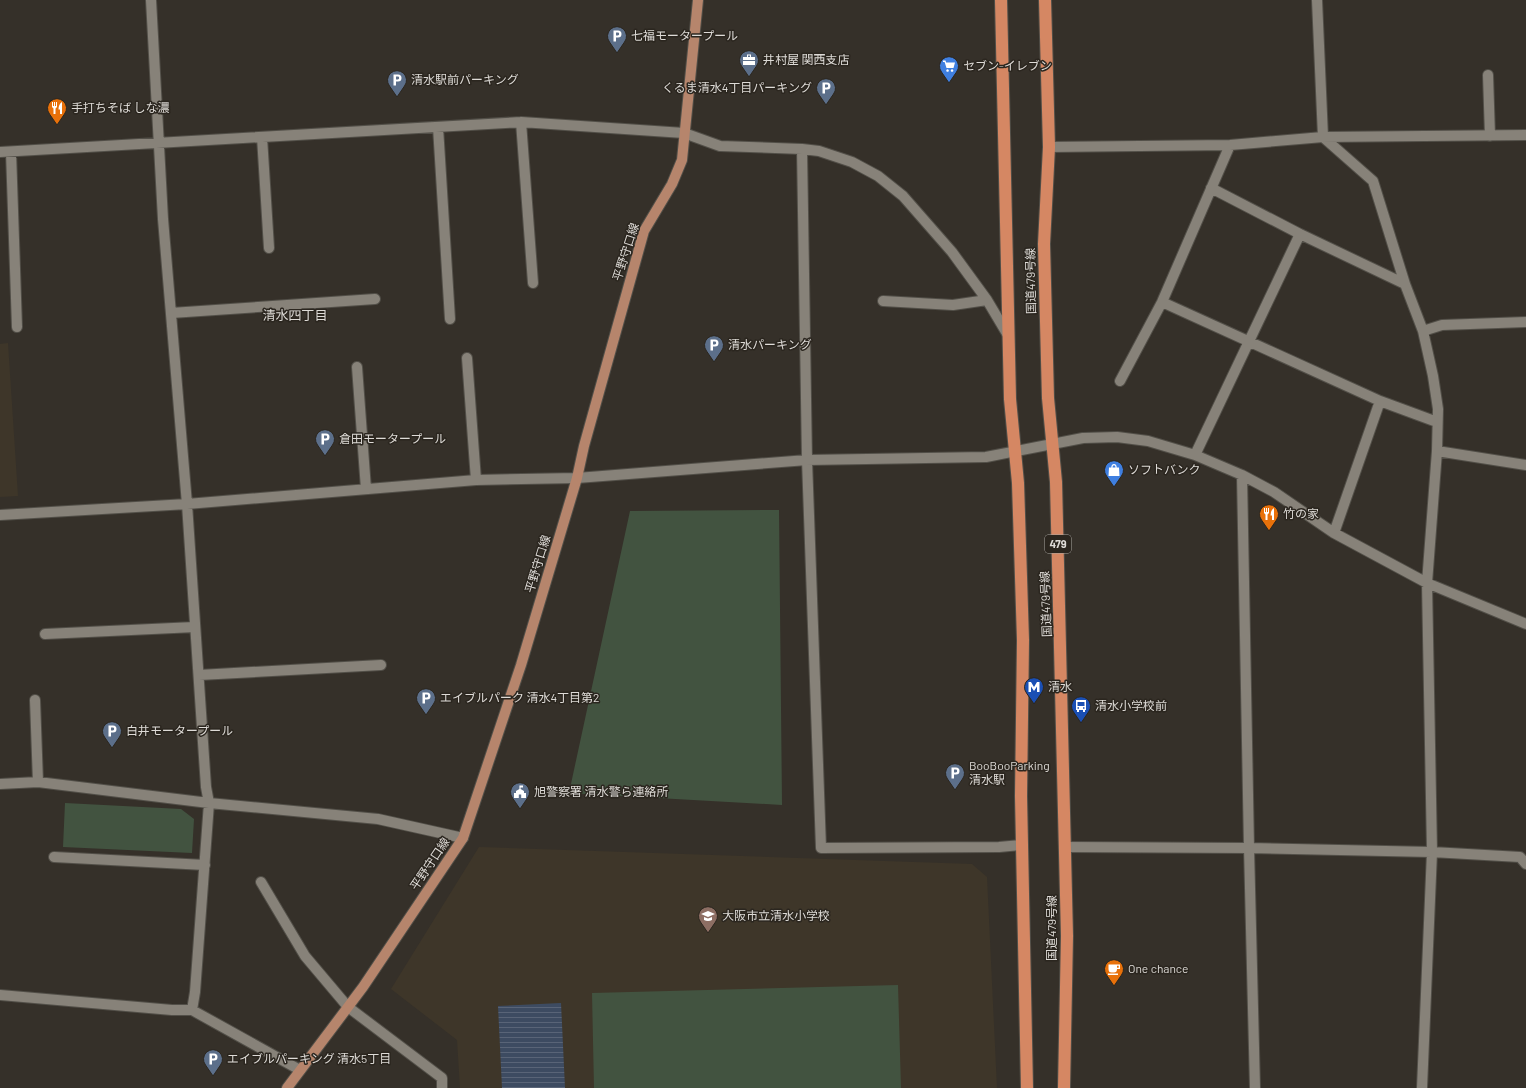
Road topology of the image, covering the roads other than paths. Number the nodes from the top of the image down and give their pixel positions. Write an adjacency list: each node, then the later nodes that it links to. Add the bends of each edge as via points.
1 (151, 0): 14 (street)
2 (698, 0): 9 (main road, 平野守口線)
3 (1001, 0): 34 (highway, 国道479号線)
4 (1045, 0): 16 (highway, 国道479号線 / 479)
5 (1317, 0): 13 (street)
6 (1488, 75): 11 (street)
7 (521, 122): 8 (street); 9 (street); 23 (street)
8 (438, 127): 12 (street); 30 (street)
9 (684, 134): 17 (street, via 720,146); 48 (main road, 平野守口線, via 682,160 672,184 644,231)
10 (1526, 135): 11 (street)
11 (1490, 136): 13 (street)
12 (262, 137): 14 (street); 22 (street)
13 (1323, 137): 15 (street); 24 (street, via 1373,181)
14 (159, 142): 19 (street); 29 (street)
15 (1230, 145): 16 (street); 20 (street)
16 (1049, 147): 41 (highway, 国道479号線 / 479, via 1044,244 1048,398)
17 (802, 149): 26 (street, via 819,151 852,162 878,176 903,196 952,252); 45 (street)
18 (0, 152): 19 (street)
19 (11, 152): 32 (street)
20 (1211, 188): 21 (street); 28 (street)
21 (1300, 234): 24 (street); 35 (street)
22 (269, 248)
23 (533, 283)
24 (1405, 284): 33 (street)
25 (375, 300): 29 (street)
26 (987, 300): 27 (street, via 953,305); 34 (street)
27 (883, 301)
28 (1162, 302): 35 (street); 38 (street)
29 (171, 313): 51 (street)
30 (450, 319)
31 (1526, 322): 33 (street, via 1442,325)
32 (17, 327)
33 (1423, 331): 40 (street, via 1433,376 1438,409)
34 (1009, 337): 42 (highway, 国道479号線, via 1010,399)
35 (1248, 342): 39 (street); 44 (street)
36 (467, 358): 49 (street)
37 (358, 367): 50 (street)
38 (1120, 381)
39 (1380, 402): 40 (street); 53 (street)
40 (1437, 422): 43 (street)
41 (1053, 444): 42 (street); 44 (street, via 1083,438 1117,437 1148,441); 66 (highway, 国道479号線 / 479)
42 (1015, 451): 45 (street, via 986,457); 65 (highway, 国道479号線, via 1023,640)
43 (1437, 451): 46 (street); 54 (street)
44 (1195, 454): 47 (street)
45 (807, 460): 48 (street); 65 (street, via 821,848)
46 (1526, 464)
47 (1242, 475): 53 (street, via 1274,492); 67 (street)
48 (577, 478): 49 (street); 64 (main road, 平野守口線, via 521,665)
49 (476, 480): 50 (street)
50 (366, 489): 51 (street)
51 (187, 504): 52 (street); 56 (street)
52 (0, 516)
53 (1334, 533): 54 (street)
54 (1427, 583): 55 (street); 68 (street)
55 (1526, 624)
56 (195, 627): 57 (street); 59 (street)
57 (45, 634)
58 (381, 665): 59 (street)
59 (199, 675): 63 (street, via 206,787)
60 (35, 700): 61 (street)
61 (38, 782): 62 (street); 63 (street)
62 (0, 784)
63 (210, 803): 64 (street, via 378,818); 71 (street)
64 (464, 838): 74 (main road, 平野守口線)
65 (1022, 845): 79 (highway, 国道479号線)
66 (1065, 847): 67 (street); 80 (highway, 国道479号線 / 479, via 1067,936)
67 (1249, 848): 68 (street); 81 (street)
68 (1432, 852): 70 (street, via 1520,857); 82 (street)
69 (54, 857): 71 (street)
70 (1526, 864)
71 (205, 865): 75 (street)
72 (261, 882): 74 (street, via 305,956)
73 (0, 995): 75 (street)
74 (348, 1007): 76 (main road, 平野守口線); 78 (street, via 442,1078)
75 (192, 1010): 76 (street)
76 (300, 1070): 77 (main road, 平野守口線)
77 (287, 1088)
78 (442, 1088)
79 (1027, 1088)
80 (1064, 1088)
81 (1255, 1088)
82 (1422, 1088)

